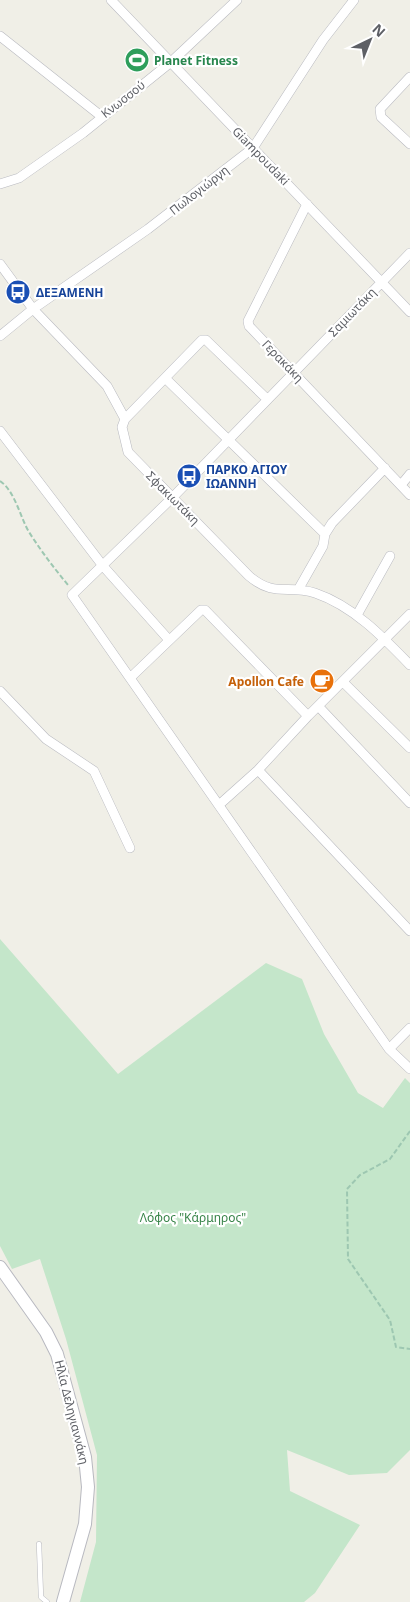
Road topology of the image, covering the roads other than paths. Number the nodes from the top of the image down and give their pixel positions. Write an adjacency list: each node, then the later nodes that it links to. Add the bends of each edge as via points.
1 (111, 0): 5 (street, Giampoudaki)
2 (237, 0): 5 (street, Κνωσσού)
3 (354, 0): 9 (street, Πωλογιώργη, via 323,40)
4 (0, 36): 7 (street)
5 (171, 62): 7 (street, Κνωσσού); 9 (street, Giampoudaki)
6 (410, 76): 8 (street, via 380,109 381,116)
7 (101, 116): 10 (street, Κνωσσού, via 83,133 19,178)
8 (410, 144)
9 (253, 148): 11 (street, Giampoudaki); 15 (street, Πωλογιώργη, via 148,229)
10 (0, 184)
11 (307, 204): 14 (street, Giampoudaki); 18 (street, Γερακάκη, via 248,321 249,326)
12 (410, 253): 14 (street, Σαμιωτάκη)
13 (0, 264): 15 (street, Σφακιωτάκη)
14 (381, 282): 16 (street, Giampoudaki); 18 (street, Σαμιωτάκη)
15 (33, 309): 17 (street, Πωλογιώργη); 21 (street, Σφακιωτάκη, via 106,386)
16 (410, 312)
17 (0, 336)
18 (294, 372): 20 (street, Σαμιωτάκη); 24 (street, Γερακάκη)
19 (165, 378): 20 (street, via 204,340); 21 (street); 23 (street)
20 (268, 399): 23 (street, Σαμιωτάκη)
21 (125, 420): 28 (street, Σφακιωτάκη, via 122,427 128,452)
22 (0, 431): 31 (street)
23 (227, 440): 28 (street, Σαμιωτάκη); 29 (street)
24 (385, 468): 26 (street, Γερακάκη); 29 (street, via 346,507)
25 (410, 474): 26 (street)
26 (401, 485): 27 (street, Γερακάκη)
27 (410, 494)
28 (173, 497): 31 (street, Σαμιωτάκη); 32 (street, Σφακιωτάκη, via 258,584 266,588)
29 (325, 534): 32 (street, via 323,546)
30 (390, 556): 34 (street)
31 (102, 566): 35 (street); 38 (street, Σαμιωτάκη, via 73,591 73,597)
32 (298, 590): 34 (street, Σφακιωτάκη, via 327,598)
33 (410, 614): 36 (street)
34 (357, 615): 36 (street, Σφακιωτάκη)
35 (169, 640): 38 (street); 42 (street, via 201,610 205,610)
36 (386, 640): 37 (street, Σφακιωτάκη); 39 (street)
37 (410, 664)
38 (130, 678): 46 (street)
39 (343, 682): 41 (street); 43 (street)
40 (0, 691): 47 (street, via 46,739 94,771)
41 (319, 707): 42 (street); 45 (street)
42 (308, 716): 44 (street)
43 (410, 748)
44 (258, 770): 46 (street); 48 (street)
45 (410, 803)
46 (220, 804): 50 (street)
47 (130, 848)
48 (410, 931)
49 (410, 1028): 50 (street)
50 (390, 1049): 51 (street)
51 (410, 1069)
52 (0, 1267): 55 (street, Ηλία Δεληγιαννάκη, via 46,1332 57,1354 85,1457 88,1487 85,1524)
53 (38, 1544): 54 (lane, via 42,1597)
54 (48, 1602)
55 (63, 1602)

